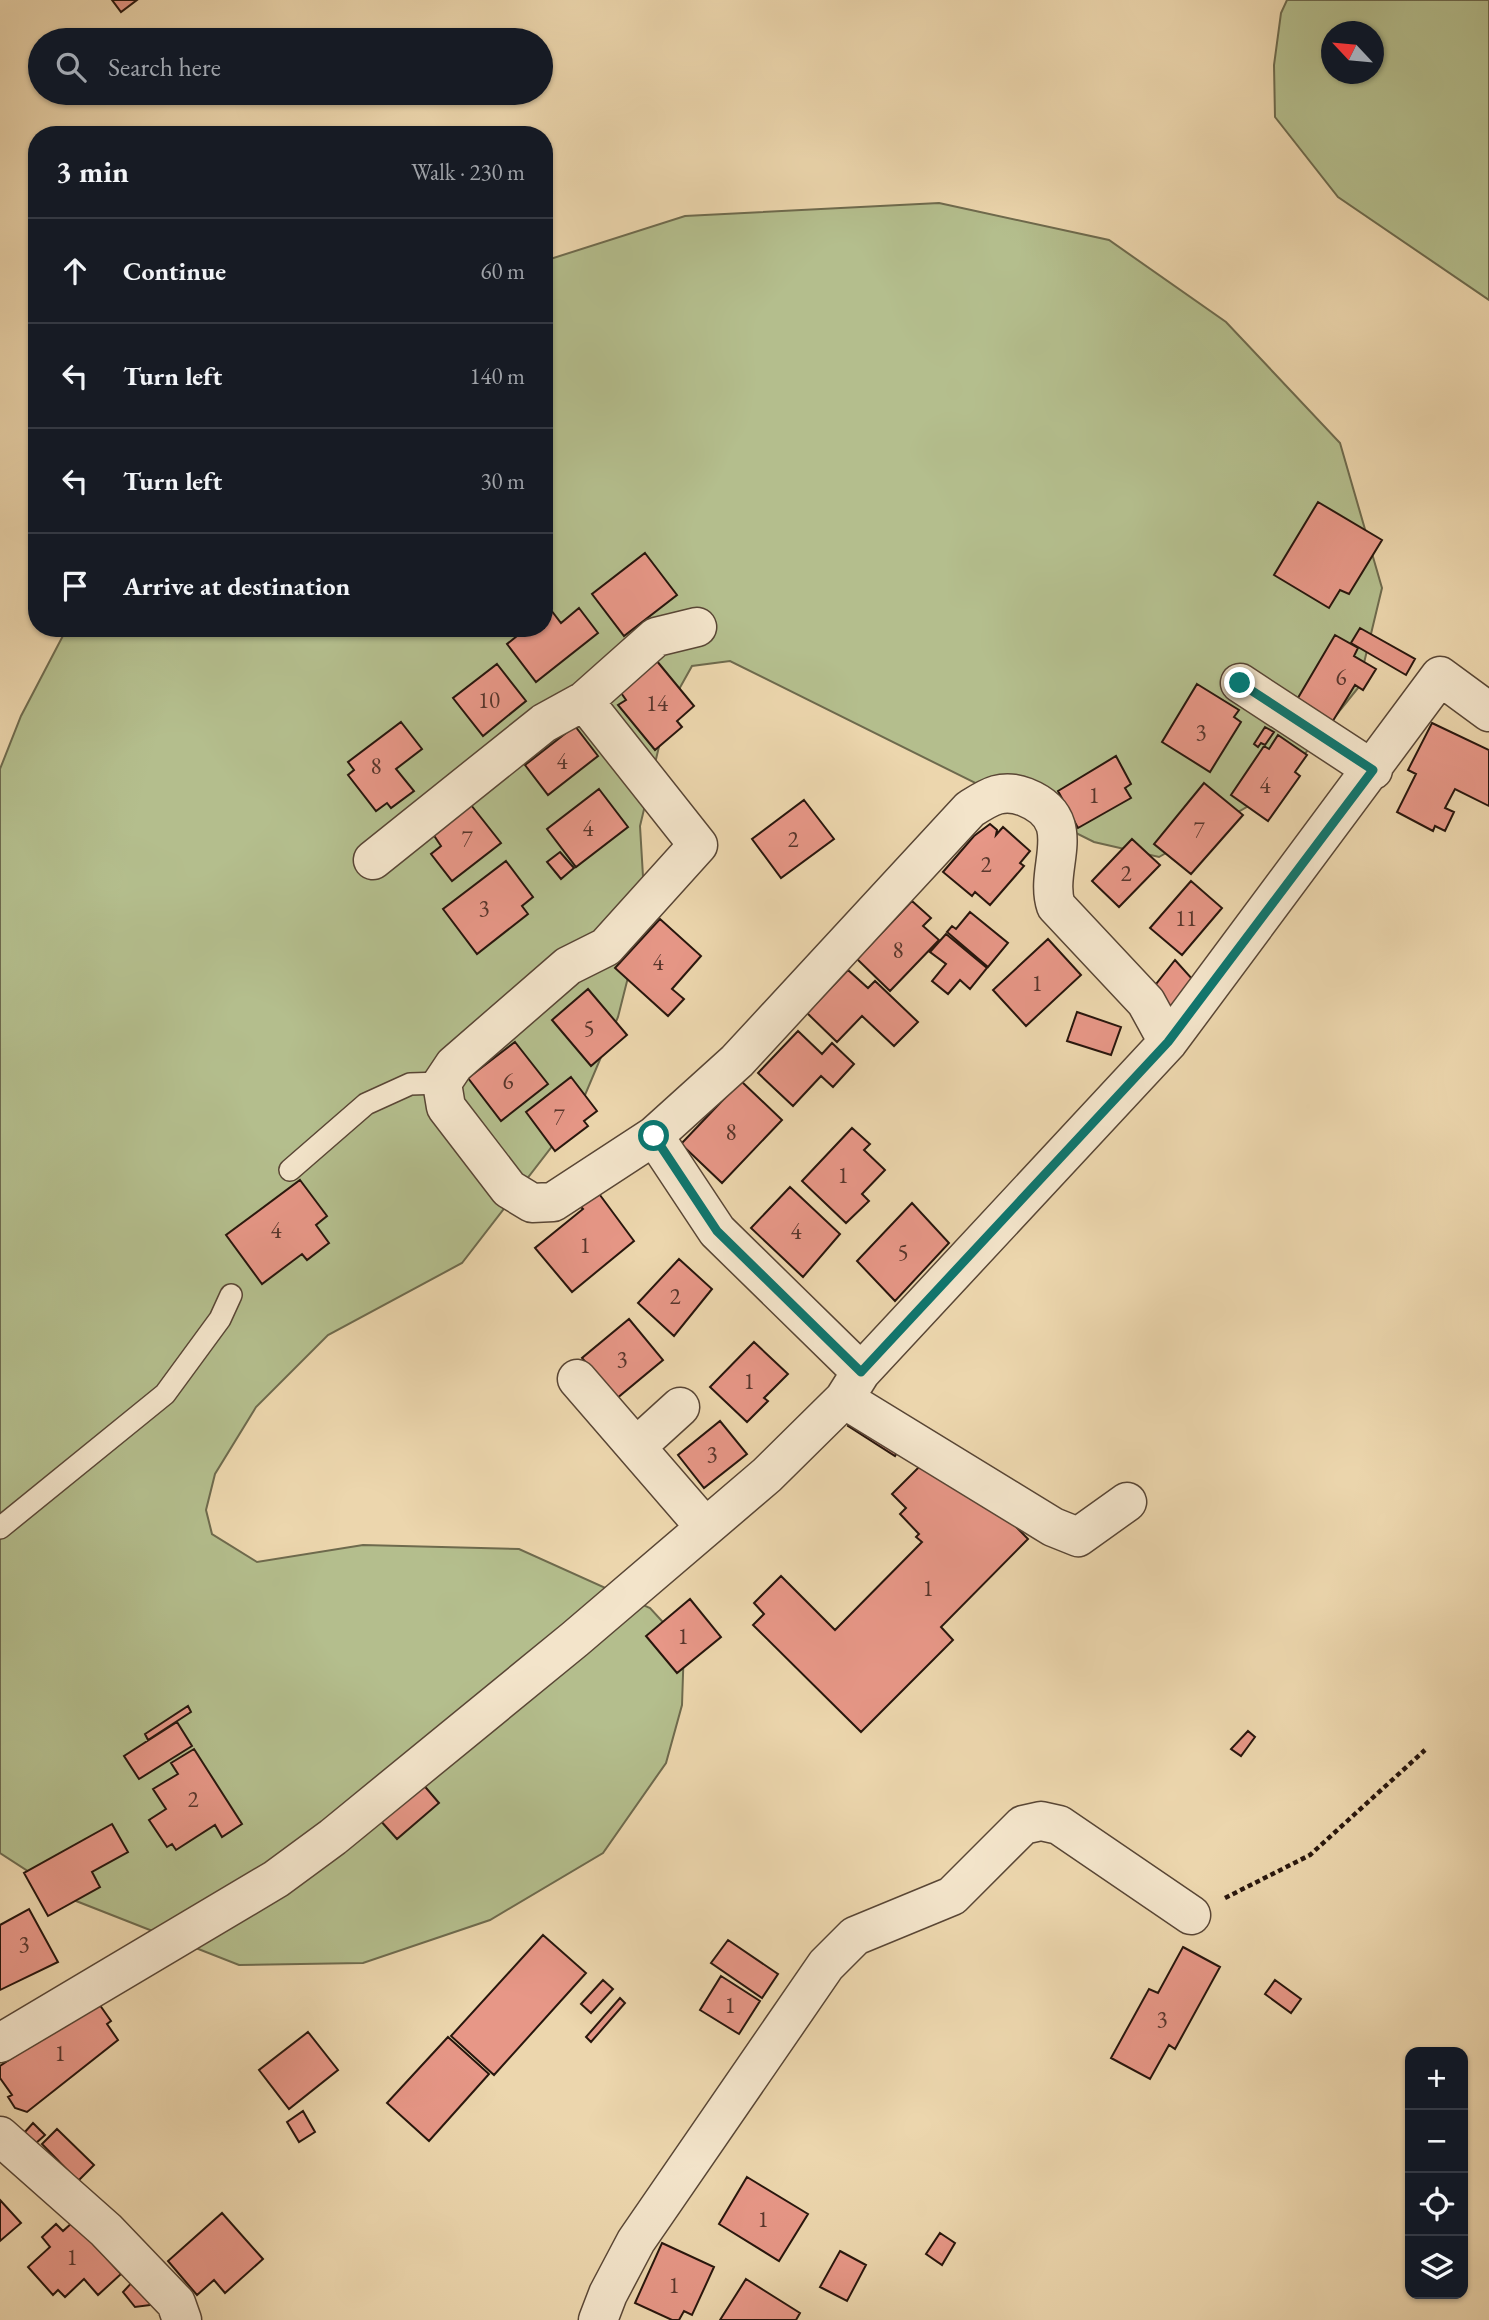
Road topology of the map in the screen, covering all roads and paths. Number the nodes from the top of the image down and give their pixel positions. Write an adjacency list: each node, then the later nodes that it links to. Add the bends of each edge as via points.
1 (696, 627): 3 (street, via 656,637)
2 (1240, 683): 5 (street)
3 (584, 701): 6 (street, via 544,723); 8 (street, via 698,845 607,947 568,966 454,1065)
4 (1489, 712): 5 (street, via 1440,676)
5 (1373, 770): 7 (street)
6 (373, 860)
7 (1168, 1042): 9 (street, via 1146,1002 1056,906 1051,892 1059,839 1051,816 1035,801 1015,793 995,793 971,809 737,1061); 13 (street)
8 (442, 1083): 9 (street, via 446,1107 509,1189 532,1203 553,1202); 10 (lane, via 410,1084 366,1104)
9 (654, 1136): 13 (street, via 717,1231)
10 (290, 1170)
11 (231, 1295): 18 (lane, via 220,1319 165,1394)
12 (577, 1379): 15 (street)
13 (853, 1386): 16 (street, via 1053,1527 1078,1536); 17 (street, via 766,1475)
14 (680, 1407): 15 (street)
15 (636, 1447): 17 (street)
16 (1127, 1502)
17 (705, 1527): 21 (street, via 333,1837 275,1879)
18 (0, 1528)
19 (1425, 1749): 20 (path, via 1310,1855)
20 (1191, 1915): 24 (street, via 1059,1825 1041,1821 1023,1825 952,1896 855,1936 826,1965 636,2241)
21 (0, 2043)
22 (0, 2136): 23 (street, via 106,2230 176,2303)
23 (181, 2320)
24 (598, 2320)

